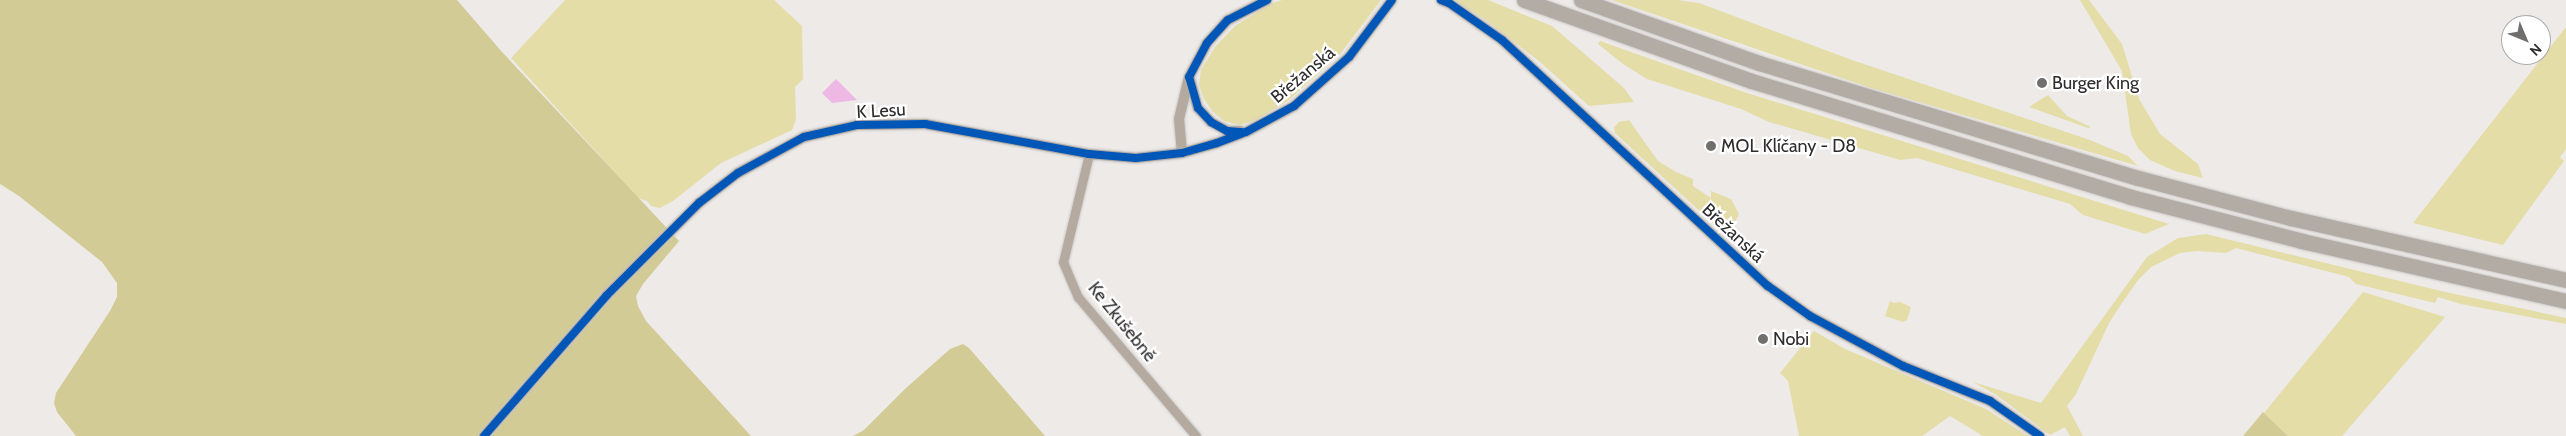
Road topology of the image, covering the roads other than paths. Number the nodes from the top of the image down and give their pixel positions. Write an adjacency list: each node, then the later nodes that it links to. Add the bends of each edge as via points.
1 (1268, 0): 6 (street, via 1228,20 1207,43)
2 (1392, 0): 7 (street, Břežanská, via 1349,57 1320,84 1287,110)
3 (1441, 0): 14 (street, Břežanská, via 1502,40 1768,286 1803,311 1903,366 1990,401)
4 (1524, 0): 11 (highway, via 1752,81 2112,191 2302,241)
5 (1581, 0): 10 (highway, via 1758,63 2138,178 2290,218)
6 (1189, 77): 7 (street, via 1198,108 1211,122 1227,131); 8 (street, via 1179,119)
7 (1246, 132): 8 (street, Břežanská)
8 (1182, 153): 9 (street, K Lesu, via 1136,158)
9 (1089, 154): 12 (street, K Lesu, via 925,124 857,125 804,137 738,173 699,203 606,296); 13 (street, Ke Zkušebně, via 1063,262 1078,297)
10 (2566, 280)
11 (2566, 301)
12 (484, 436)
13 (1196, 436)
14 (2040, 436)

